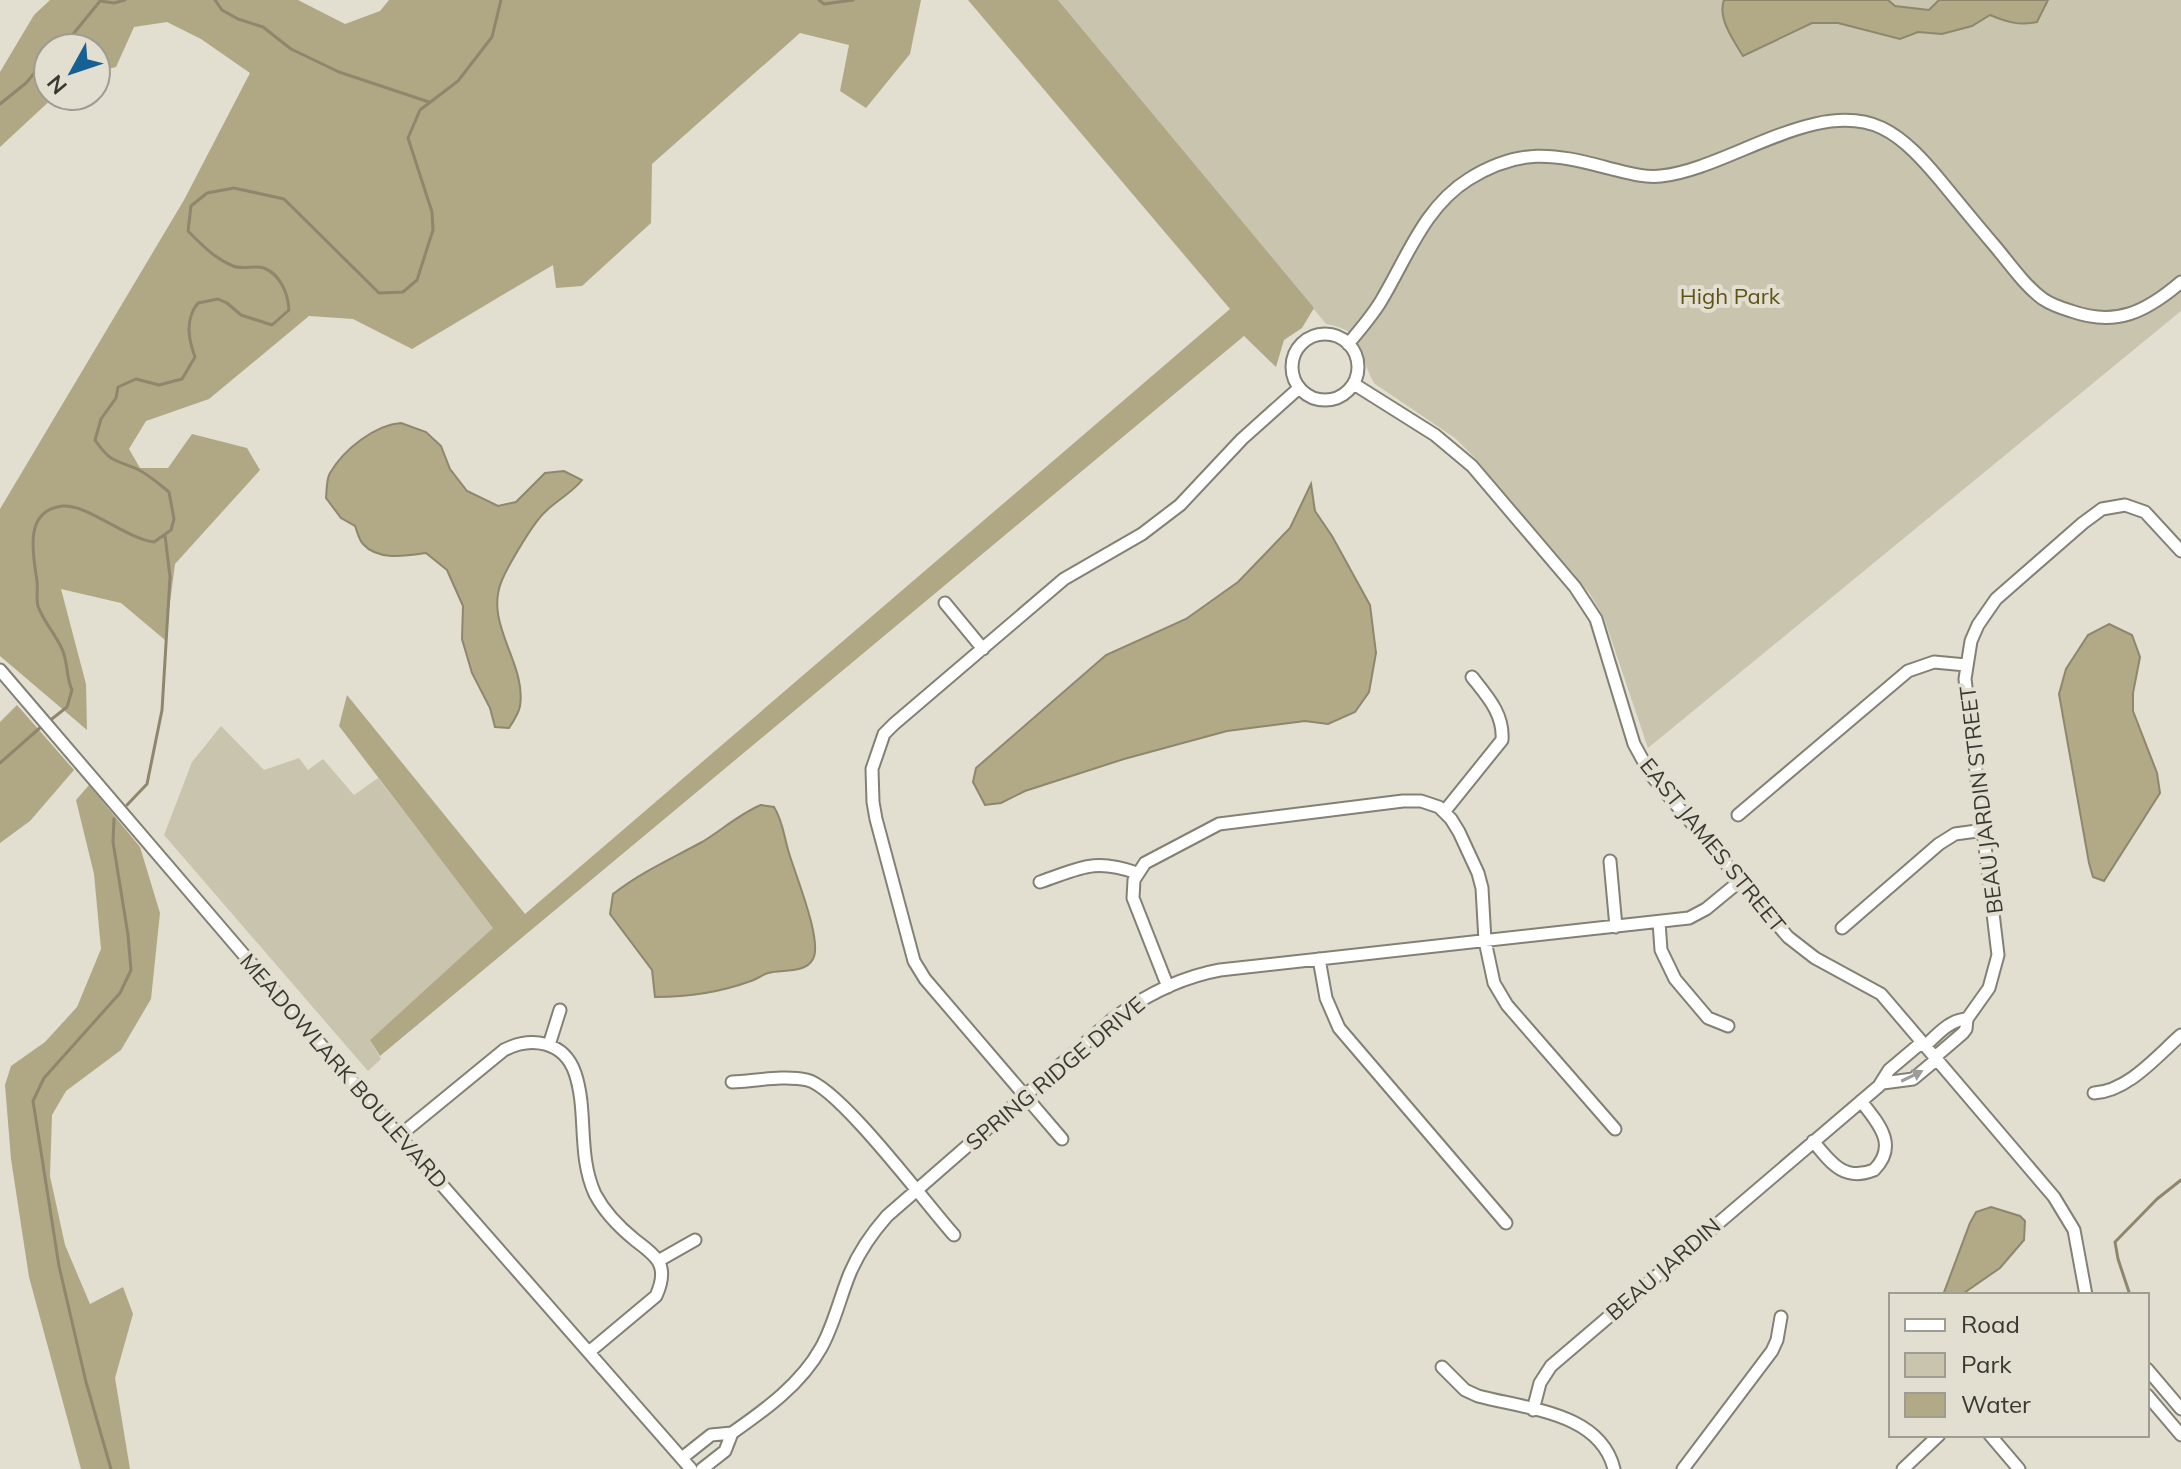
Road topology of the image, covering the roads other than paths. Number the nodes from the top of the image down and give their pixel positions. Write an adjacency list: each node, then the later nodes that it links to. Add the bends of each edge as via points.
1 (2181, 282): 2 (street, via 2145,309 2103,319 2047,302 1913,150 1880,127 1842,121 1806,126 1703,166 1661,176 1550,154 1510,159 1489,168 1465,182 1425,222 1381,302)
2 (1348, 344): 3 (street, via 1359,361); 4 (street, via 1324,333 1308,337 1293,359)
3 (1354, 384): 4 (street, via 1336,399); 16 (street, EAST JAMES STREET, via 1435,435 1472,466 1575,587 1596,619 1642,760)
4 (1299, 388): 7 (street, via 1180,505 1142,534 1064,579)
5 (2181, 551): 8 (street, BEAU JARDIN STREET, via 2148,514 2125,505 2102,509 2006,588 1978,625)
6 (945, 603): 7 (street)
7 (983, 649): 34 (street, via 884,734 872,769 873,802 914,961)
8 (1966, 665): 12 (street, via 1934,662 1908,671); 13 (street, BEAU JARDIN STREET)
9 (0, 670): 37 (street, MEADOWLARK BOULEVARD)
10 (1472, 677): 11 (street, via 1497,711 1502,740)
11 (1444, 812): 15 (street, via 1430,803 1403,801 1219,824 1156,855); 21 (street, via 1478,873)
12 (1738, 815)
13 (1984, 830): 20 (street, via 1955,834 1939,844); 25 (street, BEAU JARDIN STREET, via 1998,955 1989,988)
14 (1610, 861): 19 (street)
15 (1137, 873): 17 (street, via 1092,865); 23 (street, via 1133,898)
16 (1740, 881): 18 (street, SPRING RIDGE DRIVE, via 1689,918); 29 (street, EAST JAMES STREET, via 1801,949 1881,994)
17 (1040, 882)
18 (1659, 922): 19 (street, SPRING RIDGE DRIVE); 26 (street, via 1661,950 1675,979 1708,1018)
19 (1616, 927): 21 (street, SPRING RIDGE DRIVE)
20 (1842, 928)
21 (1485, 941): 22 (street, SPRING RIDGE DRIVE); 36 (street, via 1494,983 1507,1005)
22 (1319, 959): 23 (street, SPRING RIDGE DRIVE, via 1196,974); 41 (street, via 1326,998 1339,1028)
23 (1168, 987): 34 (street, SPRING RIDGE DRIVE, via 1114,1018)
24 (560, 1010): 28 (street)
25 (1967, 1019): 29 (street, BEAU JARDIN); 30 (street, BEAU JARDIN, via 1963,1033)
26 (1728, 1026)
27 (2181, 1035): 33 (street, via 2120,1087)
28 (549, 1045): 37 (street, via 526,1042 504,1050); 44 (street, via 566,1057 575,1073 585,1164 597,1197 612,1219)
29 (1923, 1045): 30 (street, EAST JAMES STREET); 32 (street, BEAU JARDIN, via 1889,1070)
30 (1936, 1058): 32 (street, BEAU JARDIN, one-way to 30, via 1913,1079); 45 (street, EAST JAMES STREET, via 2068,1216)
31 (732, 1082): 40 (street, via 802,1079 827,1089)
32 (1883, 1083): 35 (street, BEAU JARDIN)
33 (2094, 1093)
34 (1024, 1095): 38 (street); 40 (street, SPRING RIDGE DRIVE)
35 (1861, 1101): 39 (street, BEAU JARDIN); 39 (street, via 1887,1142 1874,1170 1851,1175 1839,1171)
36 (1615, 1129)
37 (399, 1136): 47 (street, MEADOWLARK BOULEVARD)
38 (1062, 1139)
39 (1813, 1141): 52 (street, BEAU JARDIN, via 1551,1366)
40 (915, 1190): 42 (street); 53 (street, SPRING RIDGE DRIVE, via 861,1251 808,1368)
41 (1506, 1223)
42 (954, 1235)
43 (695, 1240): 44 (street)
44 (658, 1261): 47 (street, via 662,1276 656,1296)
45 (2086, 1293)
46 (1781, 1317): 61 (street, via 1769,1357)
47 (589, 1352): 57 (street, MEADOWLARK BOULEVARD)
48 (1442, 1367): 52 (street, via 1465,1390)
49 (2149, 1371): 51 (street)
50 (2149, 1397): 54 (street)
51 (2181, 1409)
52 (1533, 1410): 60 (street, via 1593,1433)
53 (732, 1433): 57 (street, SPRING RIDGE DRIVE, via 711,1435); 59 (street, SPRING RIDGE DRIVE, via 725,1451)
54 (2181, 1435)
55 (1937, 1437): 62 (street)
56 (1992, 1437): 63 (street)
57 (682, 1458): 58 (street, MEADOWLARK BOULEVARD)
58 (691, 1469)
59 (702, 1469)
60 (1614, 1469)
61 (1683, 1469)
62 (1903, 1469)
63 (2019, 1469)

